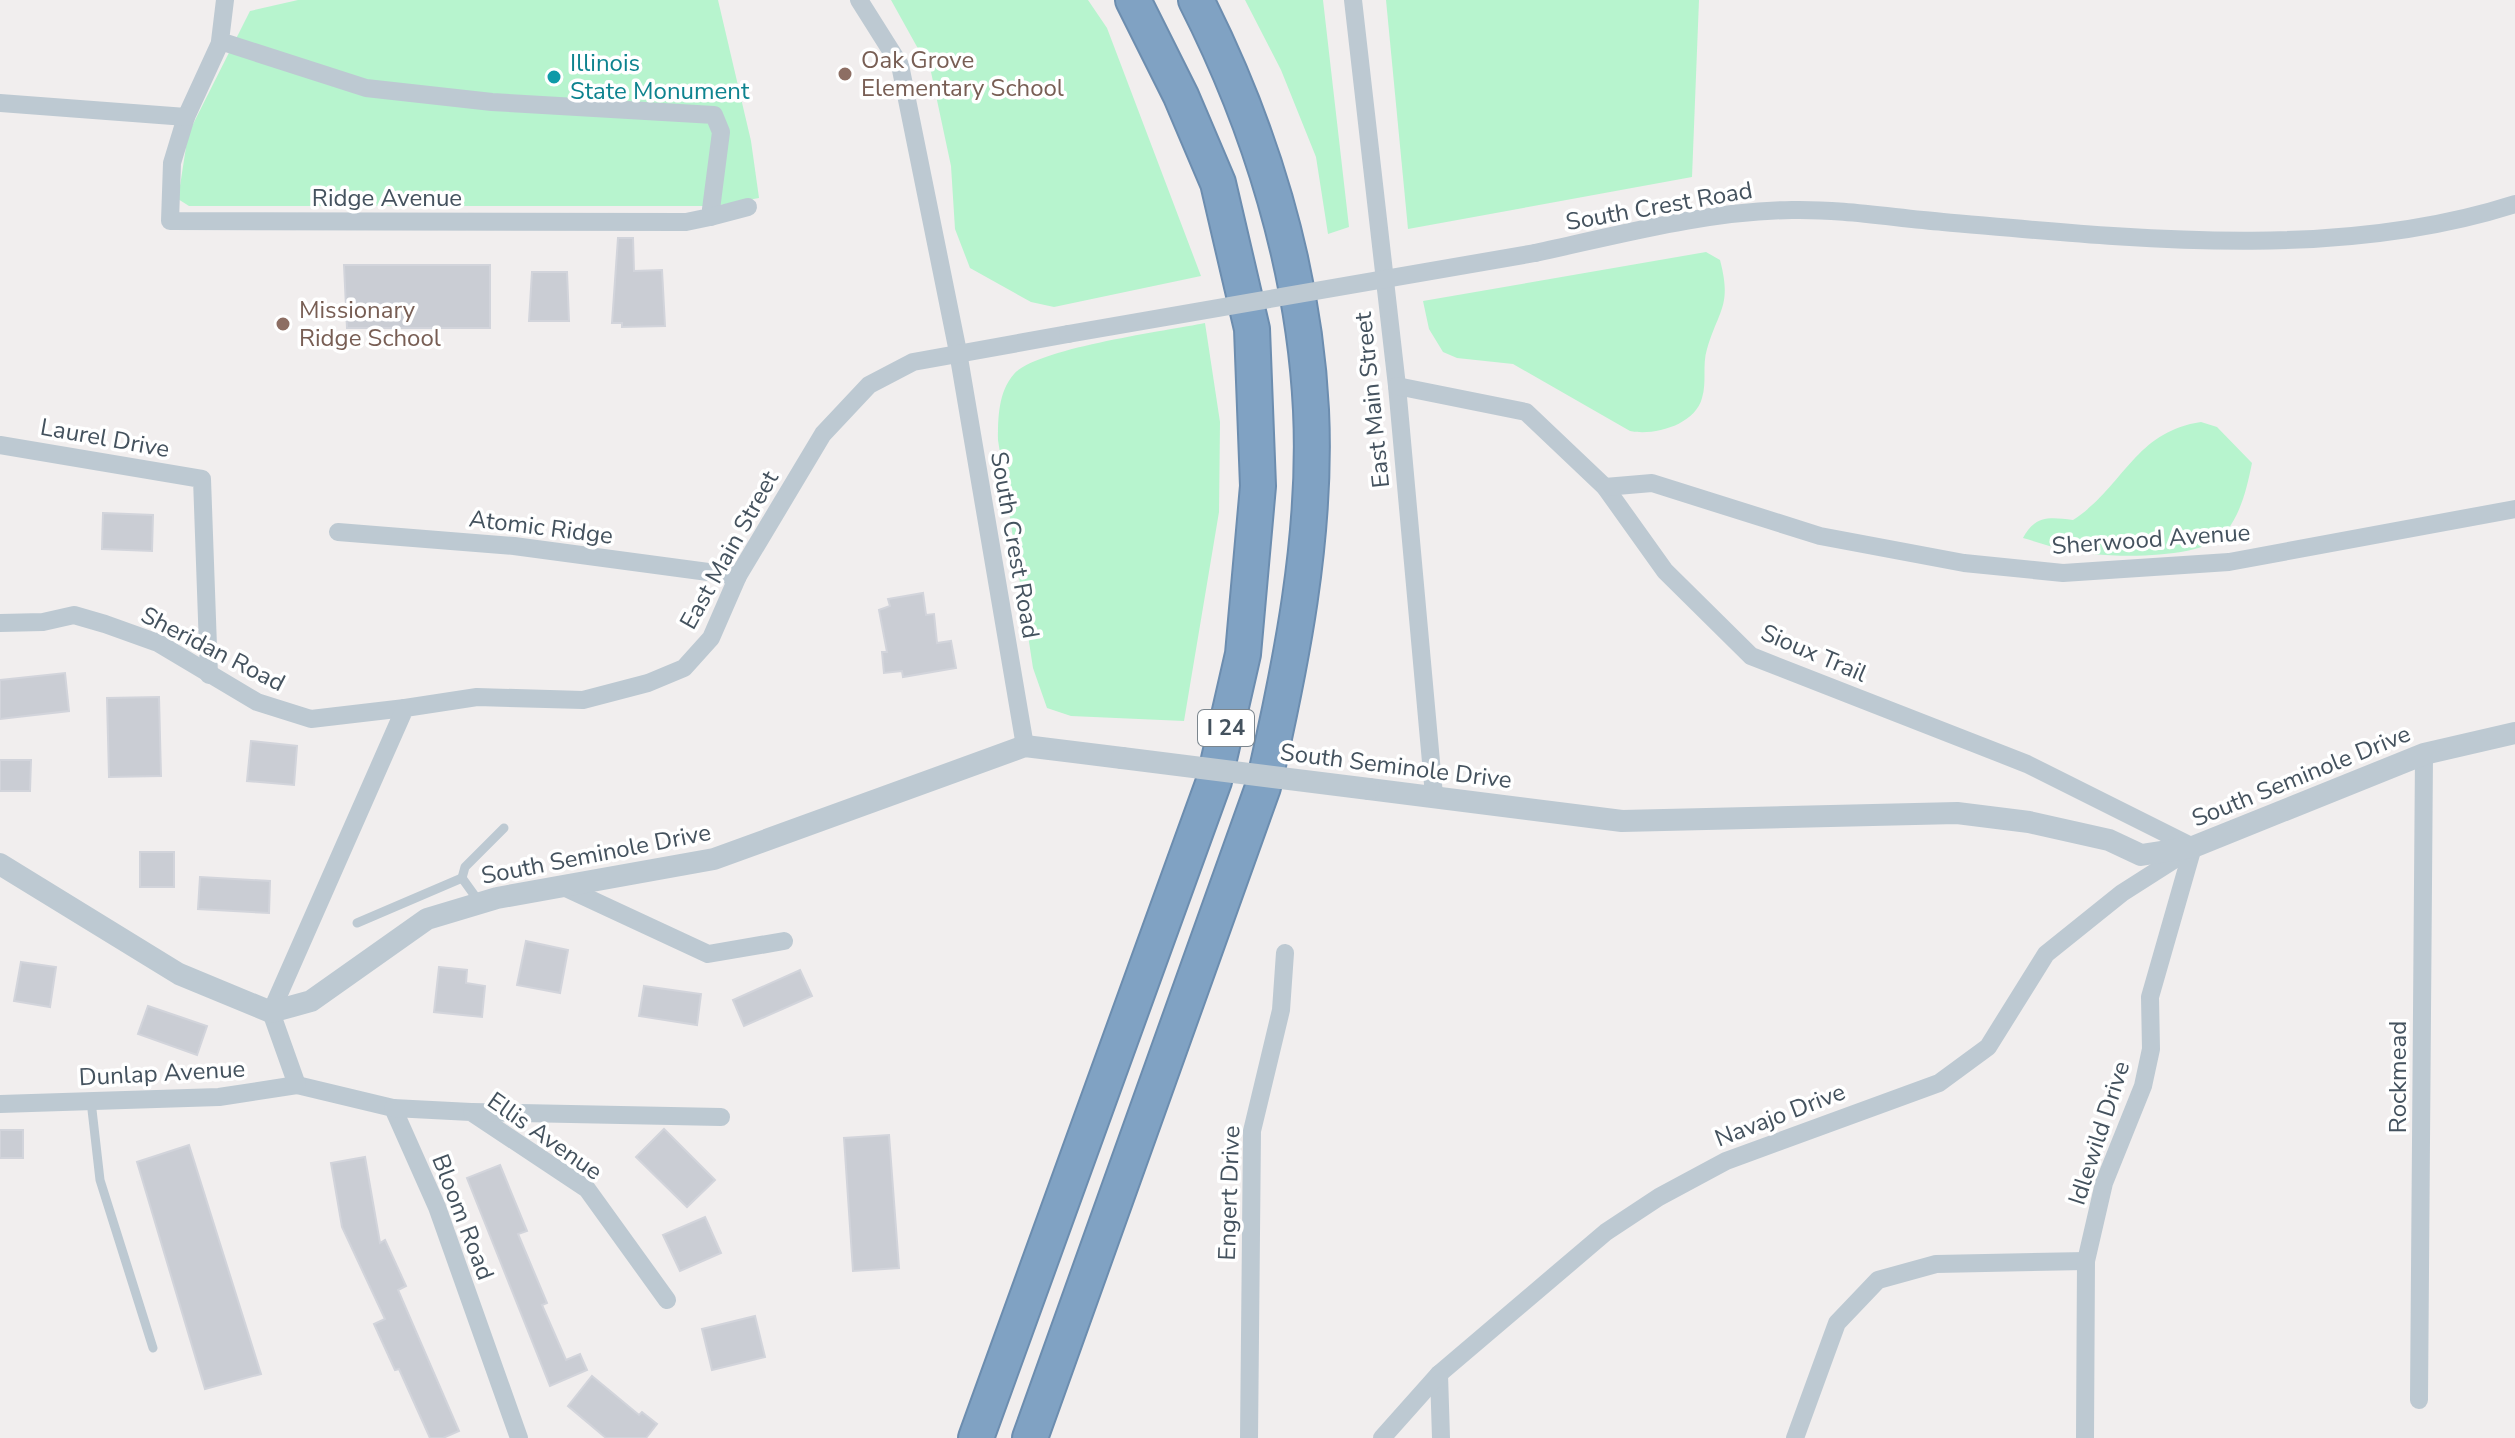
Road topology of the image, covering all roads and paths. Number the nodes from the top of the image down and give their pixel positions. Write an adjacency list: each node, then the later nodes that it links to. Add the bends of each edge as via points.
1 (225, 0): 6 (street, Ridge Avenue)
2 (859, 0): 12 (street, South Crest Road, via 900,65)
3 (1133, 0): 48 (highway, I 24, via 1218,183 1252,329 1258,486 1243,654 1214,781)
4 (1196, 0): 49 (highway, I 24, via 1225,58 1264,162 1300,308 1311,411 1309,506 1288,675 1263,787)
5 (1353, 0): 13 (street, East Main Street)
6 (220, 41): 8 (street, Ridge Avenue); 11 (street, via 366,88 492,102 714,115 721,132)
7 (0, 103): 8 (street)
8 (186, 117): 11 (street, Ridge Avenue, via 172,163 170,221 686,222)
9 (2515, 204): 12 (street, South Crest Road, bridge, via 2453,224 2353,238 2142,239 1794,210 1730,214 1535,253)
10 (748, 207): 11 (street, Ridge Avenue)
11 (710, 217)
12 (958, 352): 18 (street, East Main Street, via 913,362 869,385 823,434); 23 (street, South Crest Road)
13 (1397, 386): 15 (street, Sioux Trail, via 1526,412); 25 (street, East Main Street)
14 (0, 445): 20 (street, Laurel Drive, via 202,479)
15 (1605, 487): 16 (street, Sherwood Avenue, via 1652,483 1820,536 1964,563 2063,573 2229,562); 27 (street, Sioux Trail, via 1665,571 1751,656 2027,764)
16 (2515, 509)
17 (338, 532): 18 (street, Atomic Ridge, via 514,546)
18 (738, 576): 21 (street, East Main Street, via 711,638 684,668 648,683 583,700 477,697)
19 (0, 623): 20 (street, Sheridan Road, via 74,615 158,643)
20 (209, 675): 21 (street, Sheridan Road, via 257,702 311,719)
21 (405, 708): 35 (street)
22 (2515, 733): 24 (street, South Seminole Drive)
23 (1025, 746): 25 (street, South Seminole Drive, bridge); 30 (street, South Seminole Drive, via 714,859)
24 (2424, 754): 27 (street, South Seminole Drive); 46 (street, Rockmead)
25 (1434, 795): 27 (street, South Seminole Drive, via 1622,821 1957,813 2109,840 2141,855)
26 (504, 828): 29 (lane, via 465,867)
27 (2193, 847): 42 (street, Idlewild Drive, via 2150,997 2151,1049 2143,1086 2104,1183); 45 (street, Navajo Drive, via 2122,893 2046,954 1988,1047 1939,1083 1726,1161 1659,1197 1606,1232)
28 (0, 864): 35 (street, via 179,974)
29 (462, 878): 31 (lane); 32 (lane)
30 (566, 888): 31 (street, South Seminole Drive); 33 (street, via 708,954)
31 (480, 903): 35 (street, South Seminole Drive, via 427,919 311,1001)
32 (357, 923)
33 (784, 941)
34 (1285, 953): 50 (street, Engert Drive, via 1281,1010 1252,1131)
35 (271, 1012): 36 (street)
36 (297, 1085): 37 (street, Dunlap Avenue, via 219,1097); 39 (street)
37 (91, 1101): 38 (street, Dunlap Avenue); 44 (lane, via 100,1180)
38 (0, 1104)
39 (393, 1108): 40 (street, Ellis Avenue); 47 (street, Bloom Road, via 437,1207)
40 (471, 1112): 41 (street); 43 (street, Ellis Avenue, via 587,1189)
41 (721, 1117)
42 (2086, 1261): 53 (street, via 1936,1264 1878,1280 1837,1323); 54 (street, Idlewild Drive)
43 (667, 1300)
44 (153, 1348)
45 (1439, 1374): 51 (street, Navajo Drive); 52 (street)
46 (2419, 1400)
47 (519, 1438)
48 (976, 1438)
49 (1030, 1438)
50 (1249, 1438)
51 (1382, 1438)
52 (1441, 1438)
53 (1795, 1438)
54 (2085, 1438)

